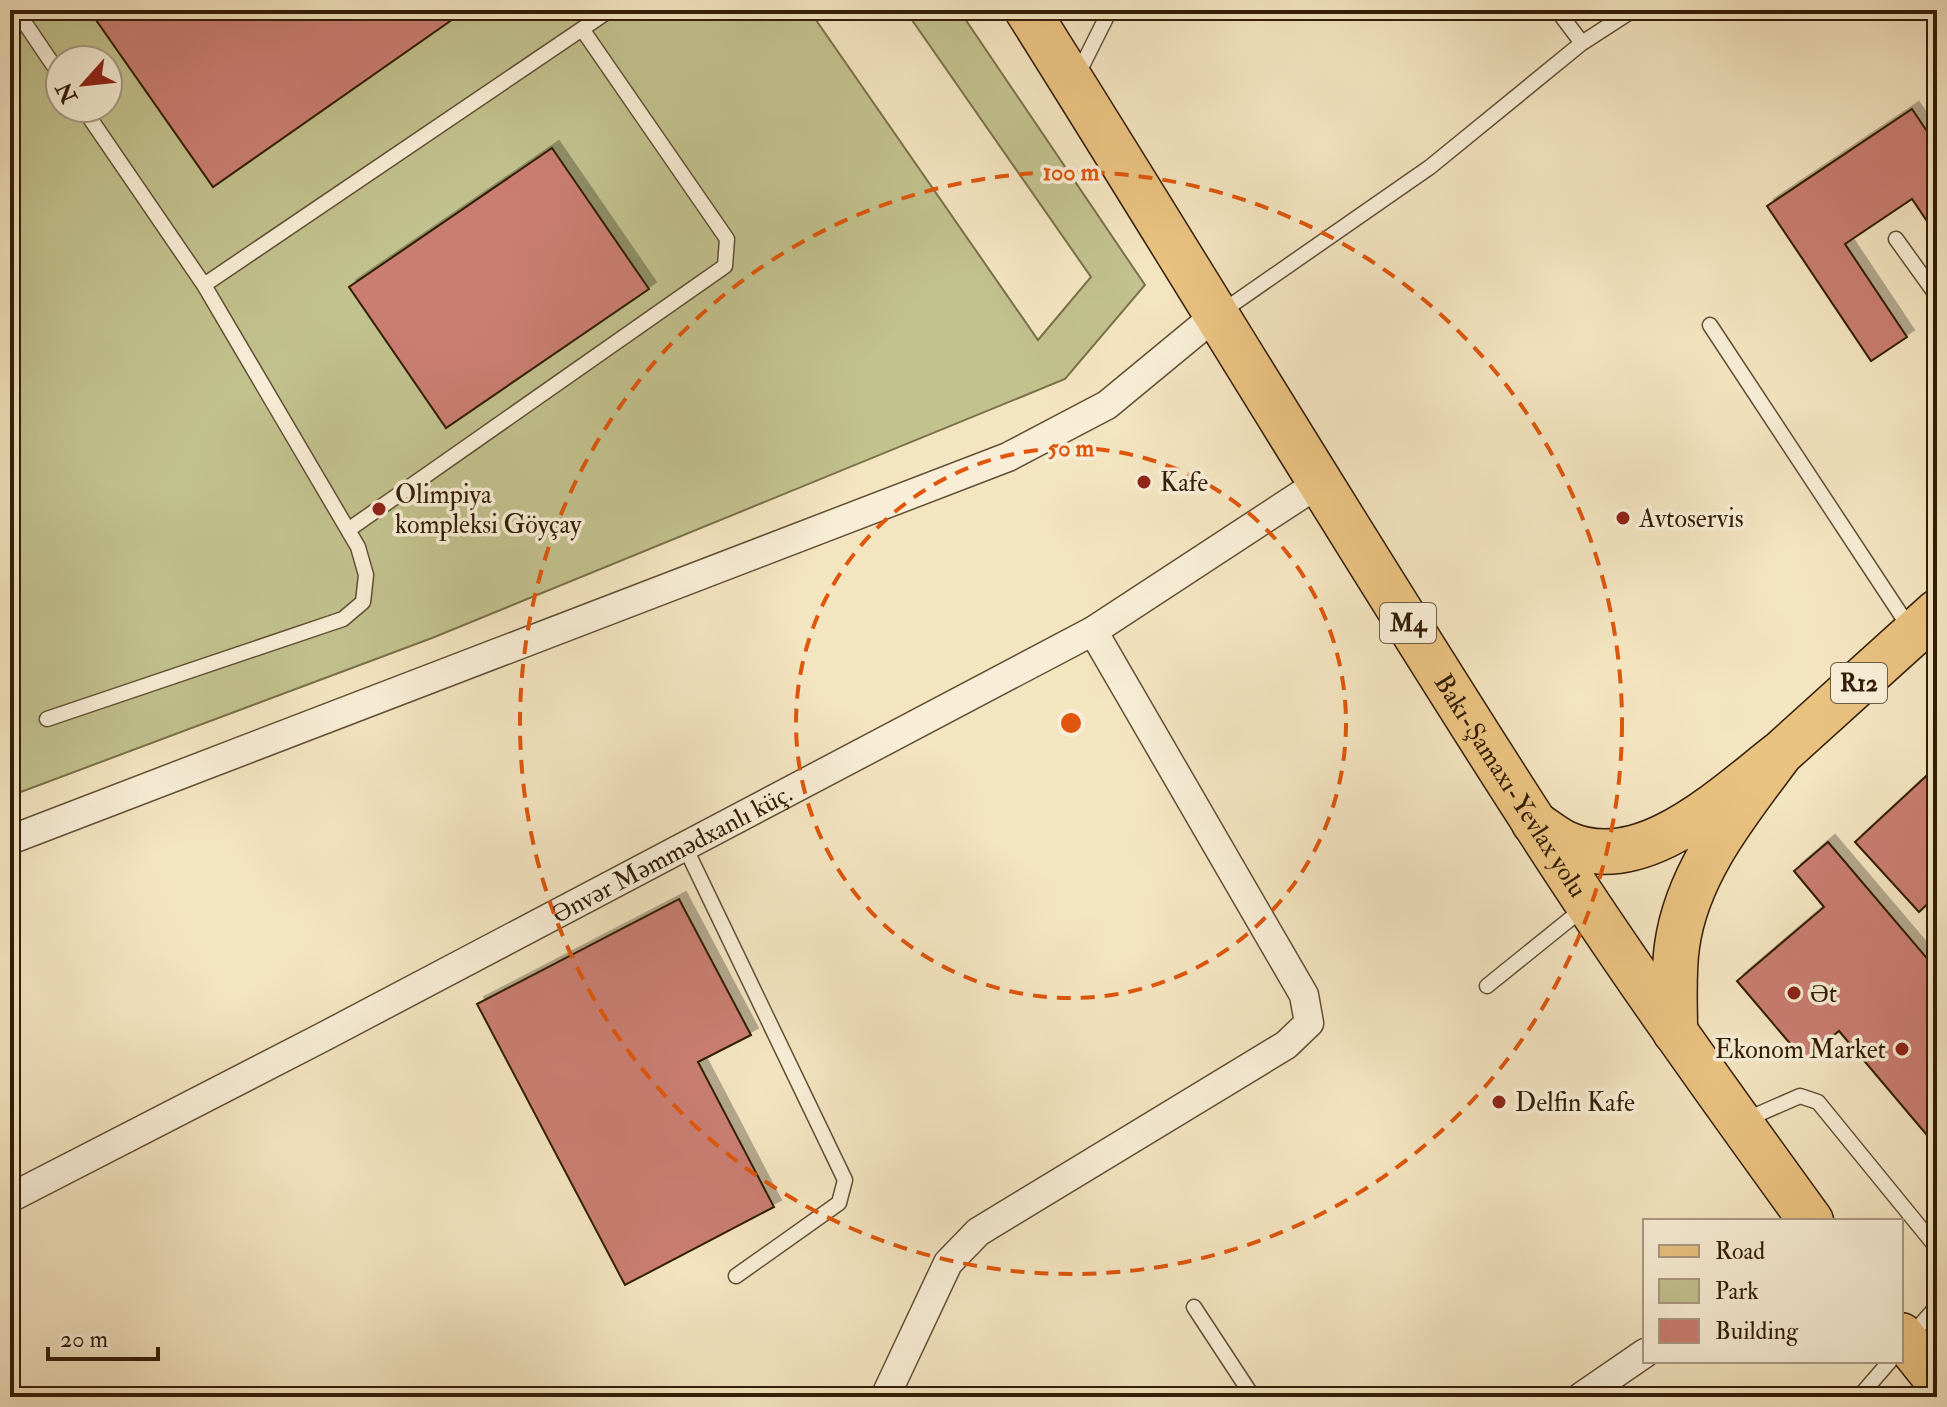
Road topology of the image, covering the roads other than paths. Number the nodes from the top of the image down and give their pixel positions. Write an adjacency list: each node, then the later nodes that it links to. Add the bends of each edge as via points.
1 (16, 10): 9 (lane)
2 (610, 10): 7 (lane)
3 (1027, 10): 10 (main road, Bakı-Şamaxı-Yevlax yolu / M4)
4 (1110, 10): 10 (lane)
5 (1557, 10): 8 (lane)
6 (1633, 10): 8 (lane)
7 (582, 29): 13 (lane); 18 (lane, via 727,239 725,266)
8 (1582, 43): 15 (lane, via 1430,167)
9 (44, 51)
10 (1073, 84): 15 (main road, Bakı-Şamaxı-Yevlax yolu / M4)
11 (94, 124): 13 (lane)
12 (1896, 239): 14 (lane)
13 (204, 285): 18 (lane)
14 (1937, 296)
15 (1216, 315): 17 (main road, Bakı-Şamaxı-Yevlax yolu / M4); 24 (street, via 1107,405 1008,457)
16 (1710, 325): 19 (lane)
17 (1319, 483): 20 (street, Ənvər Məmmədxanlı küç.); 23 (main road, Bakı-Şamaxı-Yevlax yolu / M4)
18 (348, 530): 21 (lane, via 366,575 363,602 343,619)
19 (1926, 623): 22 (main road, R12)
20 (1093, 631): 25 (street, Ənvər Məmmədxanlı küç.); 41 (street, via 1304,995 1309,1023 1286,1045 978,1232 948,1263)
21 (47, 719)
22 (1781, 753): 23 (main road, via 1664,838 1627,850 1566,843); 28 (main road, via 1724,832 1687,906 1677,943)
23 (1534, 823): 26 (main road, Bakı-Şamaxı-Yevlax yolu / M4)
24 (10, 840)
25 (685, 847): 30 (street, Ənvər Məmmədxanlı küç.); 33 (lane, via 845,1180 839,1203)
26 (1588, 905): 27 (lane); 28 (main road, Bakı-Şamaxı-Yevlax yolu / M4)
27 (1487, 986)
28 (1675, 1032): 29 (main road, Bakı-Şamaxı-Yevlax yolu / M4)
29 (1739, 1122): 31 (main road, Bakı-Şamaxı-Yevlax yolu / M4); 32 (lane, via 1800,1096 1818,1102)
30 (10, 1198)
31 (1810, 1219)
32 (1937, 1248)
33 (736, 1276)
34 (1937, 1306): 36 (lane)
35 (1194, 1307): 42 (lane)
36 (1903, 1342)
37 (1903, 1350): 40 (main road)
38 (1643, 1354): 43 (street)
39 (1886, 1363): 44 (lane)
40 (1937, 1380)
41 (885, 1397)
42 (1253, 1397)
43 (1581, 1397)
44 (1859, 1397)

